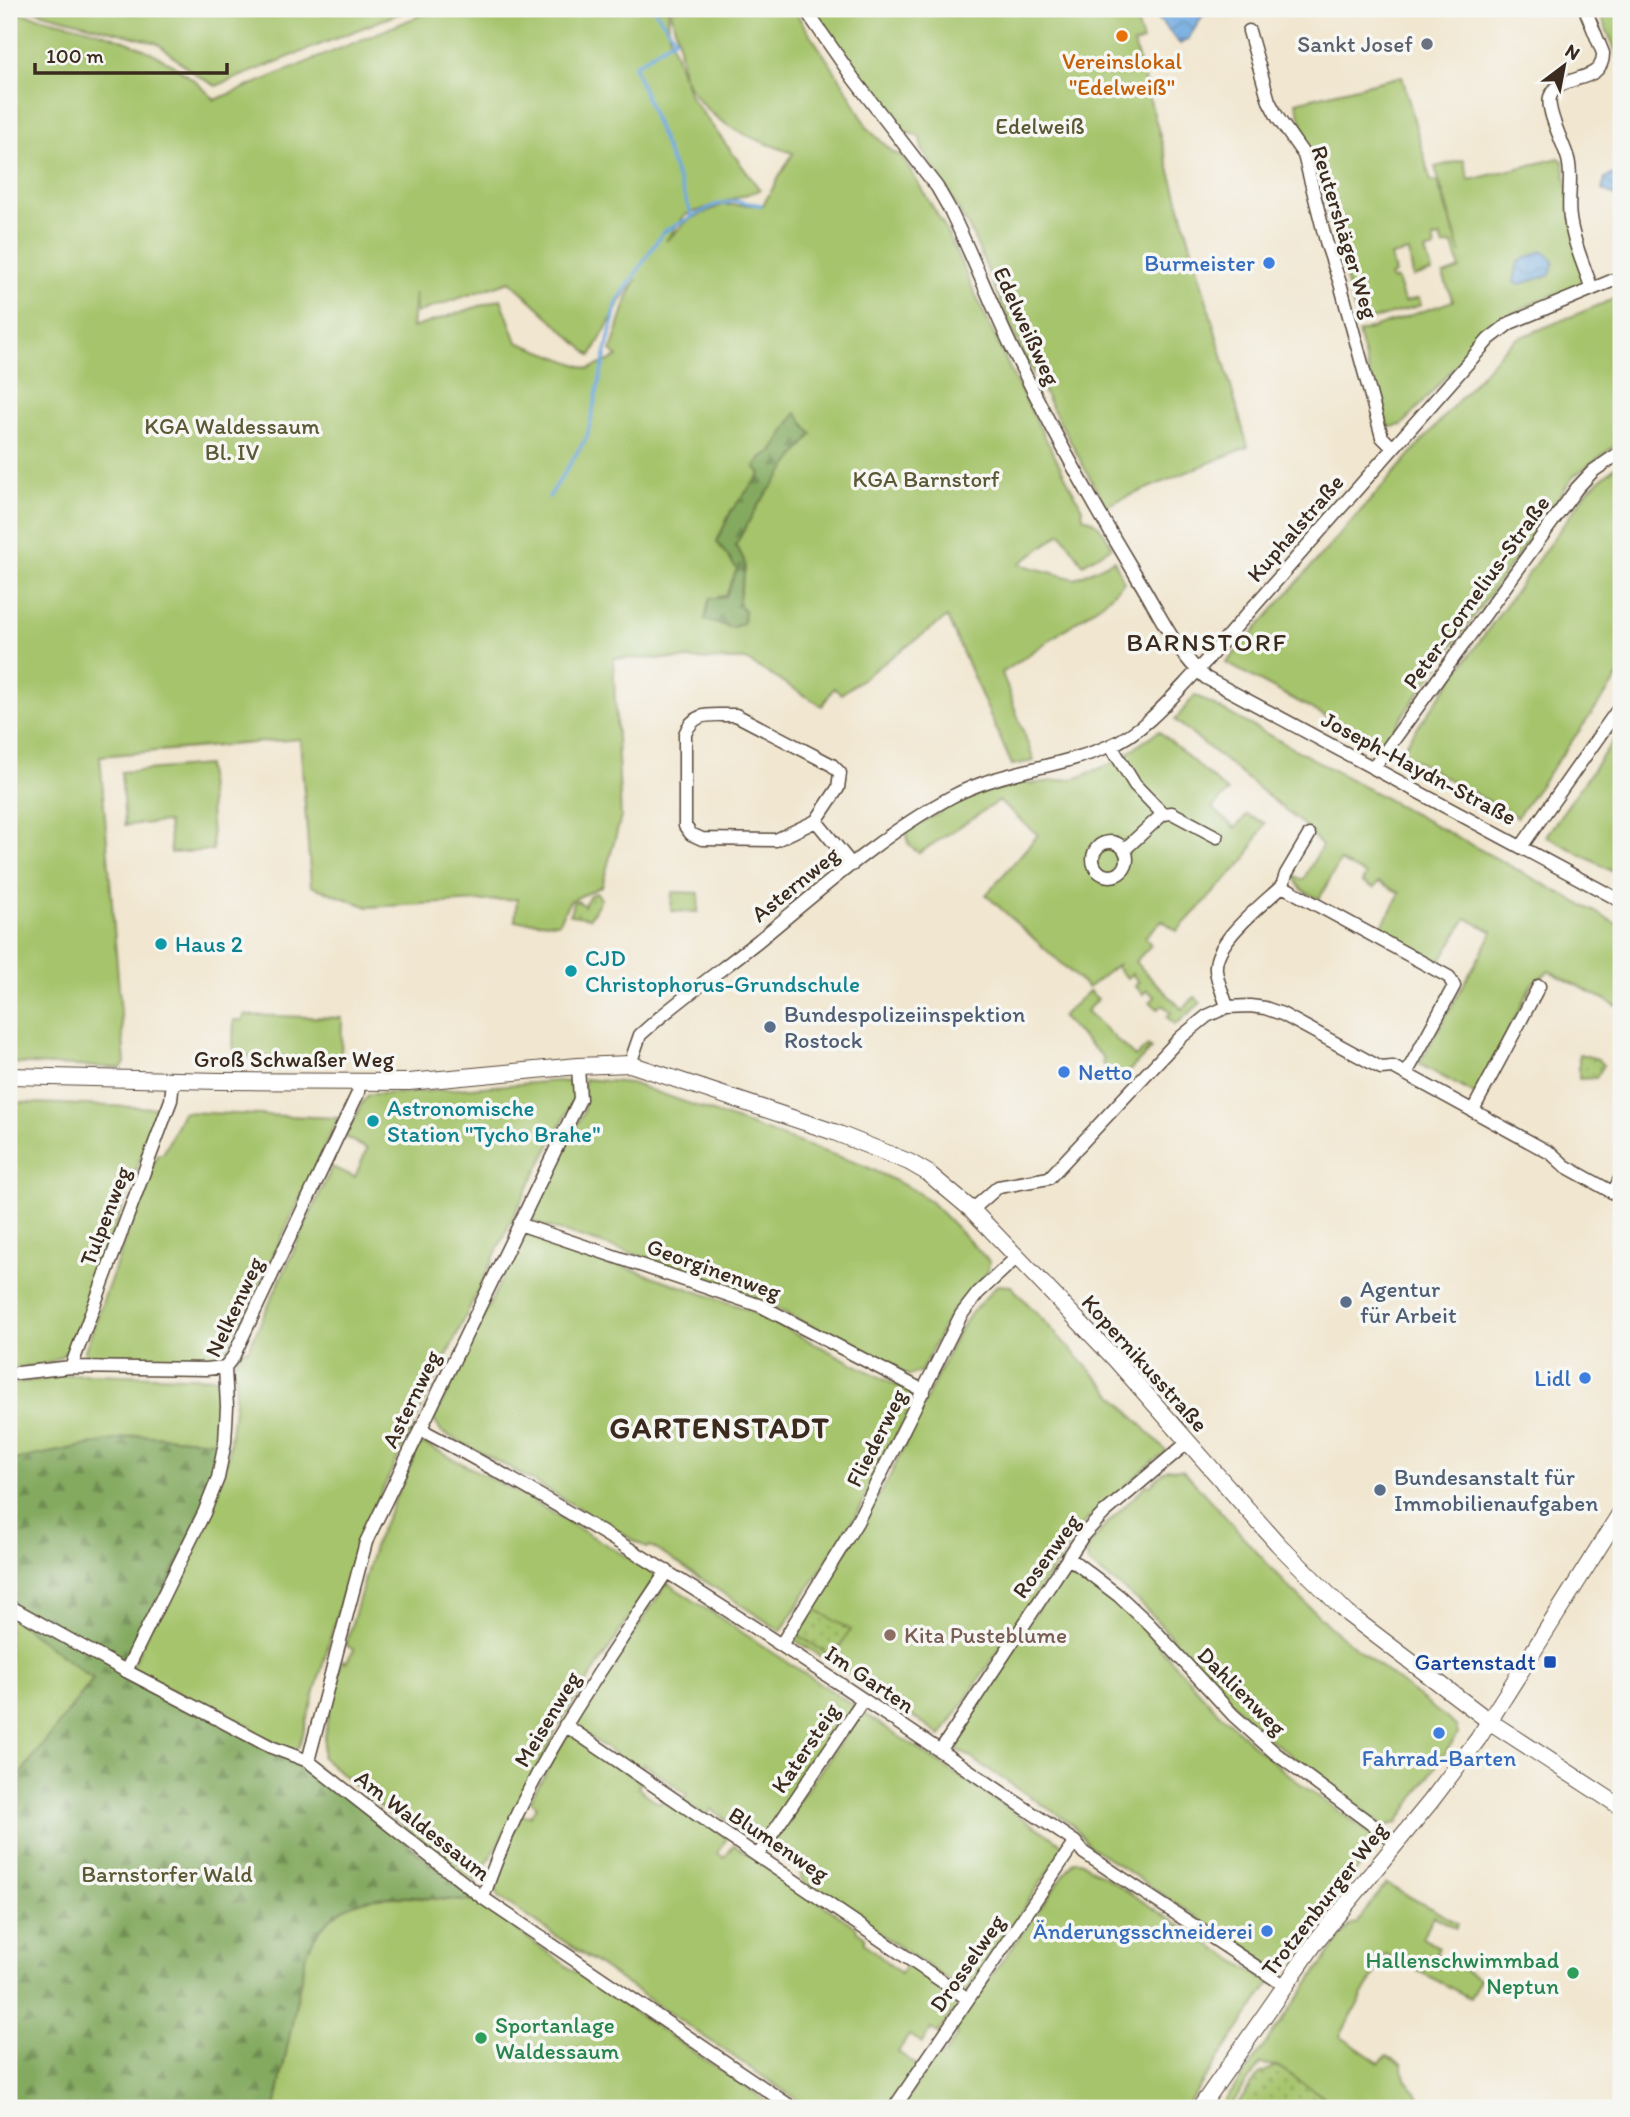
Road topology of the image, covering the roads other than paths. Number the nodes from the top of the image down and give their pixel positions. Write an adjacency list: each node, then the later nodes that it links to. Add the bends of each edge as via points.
1 (805, 9): 8 (street, Edelweißweg, via 937,187 1050,423 1097,510)
2 (1585, 9): 5 (street, via 1603,60 1588,77 1555,90 1549,104 1569,162 1570,219)
3 (1250, 31): 6 (street, Reutershäger Weg, via 1269,102 1304,155 1382,437)
4 (1621, 278): 5 (street, Kuphalstraße)
5 (1592, 289): 6 (street, Kuphalstraße, via 1499,331)
6 (1393, 448): 8 (street, Kuphalstraße)
7 (1621, 452): 11 (street, Peter-Cornelius-Straße, via 1577,488)
8 (1197, 671): 10 (street, Kuphalstraße, via 1135,730); 11 (street, Joseph-Haydn-Straße)
9 (1621, 705): 17 (street)
10 (1111, 746): 12 (street, Kuphalstraße); 13 (street, via 1135,785)
11 (1374, 767): 17 (street, Joseph-Haydn-Straße)
12 (1016, 772): 19 (street, Asternweg, via 979,783 925,812)
13 (1163, 814): 16 (street, via 1172,813); 18 (street)
14 (816, 821): 14 (street, via 838,788 840,773 832,765 736,715 700,716 690,723 685,734 685,827 691,834 702,839 776,840); 19 (street)
15 (1309, 835): 20 (street)
16 (1217, 837)
17 (1521, 847): 21 (street, Joseph-Haydn-Straße)
18 (1125, 849)
19 (852, 865): 24 (street, Asternweg, via 640,1035)
20 (1282, 886): 23 (street, via 1237,929 1219,954 1215,968); 26 (street, via 1450,977 1454,986)
21 (1621, 901)
22 (1539, 986): 30 (street)
23 (1227, 1007): 26 (street, via 1250,1006 1282,1014 1381,1068); 33 (street, via 1180,1038 1049,1178 998,1187)
24 (630, 1064): 25 (street, Kopernikusstraße); 33 (street, Kopernikusstraße, via 886,1152 928,1173)
25 (578, 1066): 29 (street, Groß Schwaßer Weg); 34 (street, Asternweg, via 580,1099)
26 (1406, 1074): 30 (street)
27 (9, 1076): 28 (street, Groß Schwaßer Weg)
28 (173, 1080): 29 (street, Groß Schwaßer Weg); 36 (street, Tulpenweg, via 171,1100)
29 (359, 1083): 37 (street, Nelkenweg, via 345,1122)
30 (1473, 1110): 32 (street)
31 (1621, 1177): 32 (street)
32 (1617, 1195)
33 (972, 1210): 35 (street, Kopernikusstraße)
34 (519, 1224): 39 (street, Georginenweg, via 761,1306); 40 (street, Asternweg)
35 (1016, 1258): 39 (street, Fliederweg, via 961,1315); 41 (street, Kopernikusstraße, via 1115,1359)
36 (71, 1367): 37 (street); 38 (street)
37 (225, 1367): 47 (street, Nelkenweg, via 225,1442 218,1478)
38 (9, 1374)
39 (924, 1391): 46 (street, Fliederweg, via 857,1522)
40 (420, 1429): 44 (street, Im Garten); 52 (street, Asternweg, via 366,1542)
41 (1187, 1443): 43 (street, Rosenweg, via 1104,1513); 49 (street, Kopernikusstraße, via 1348,1614)
42 (1621, 1512): 49 (street, Trotzenburger Weg)
43 (1068, 1557): 51 (street, Rosenweg); 55 (street, Dahlienweg, via 1149,1624 1275,1753)
44 (667, 1571): 46 (street, Im Garten); 50 (street, Meisenweg)
45 (9, 1606): 47 (street, Am Waldessaum)
46 (781, 1645): 48 (street, Im Garten)
47 (126, 1671): 52 (street, Am Waldessaum)
48 (863, 1700): 51 (street, Im Garten); 56 (street, Katersteig)
49 (1489, 1721): 53 (street, Kopernikusstraße); 55 (street, Trotzenburger Weg)
50 (565, 1725): 56 (street, Blumenweg); 57 (street, Meisenweg, via 519,1810)
51 (940, 1751): 54 (street, Im Garten)
52 (308, 1762): 57 (street, Am Waldessaum)
53 (1621, 1807)
54 (1075, 1842): 58 (street, Im Garten, via 1084,1853); 59 (street, Drosselweg)
55 (1397, 1843): 58 (street, Trotzenburger Weg)
56 (758, 1855): 59 (street, Blumenweg)
57 (483, 1898): 60 (street, Am Waldessaum)
58 (1284, 1984): 62 (street, Trotzenburger Weg)
59 (968, 1999): 61 (street, Drosselweg)
60 (793, 2108)
61 (894, 2108)
62 (1200, 2108)

